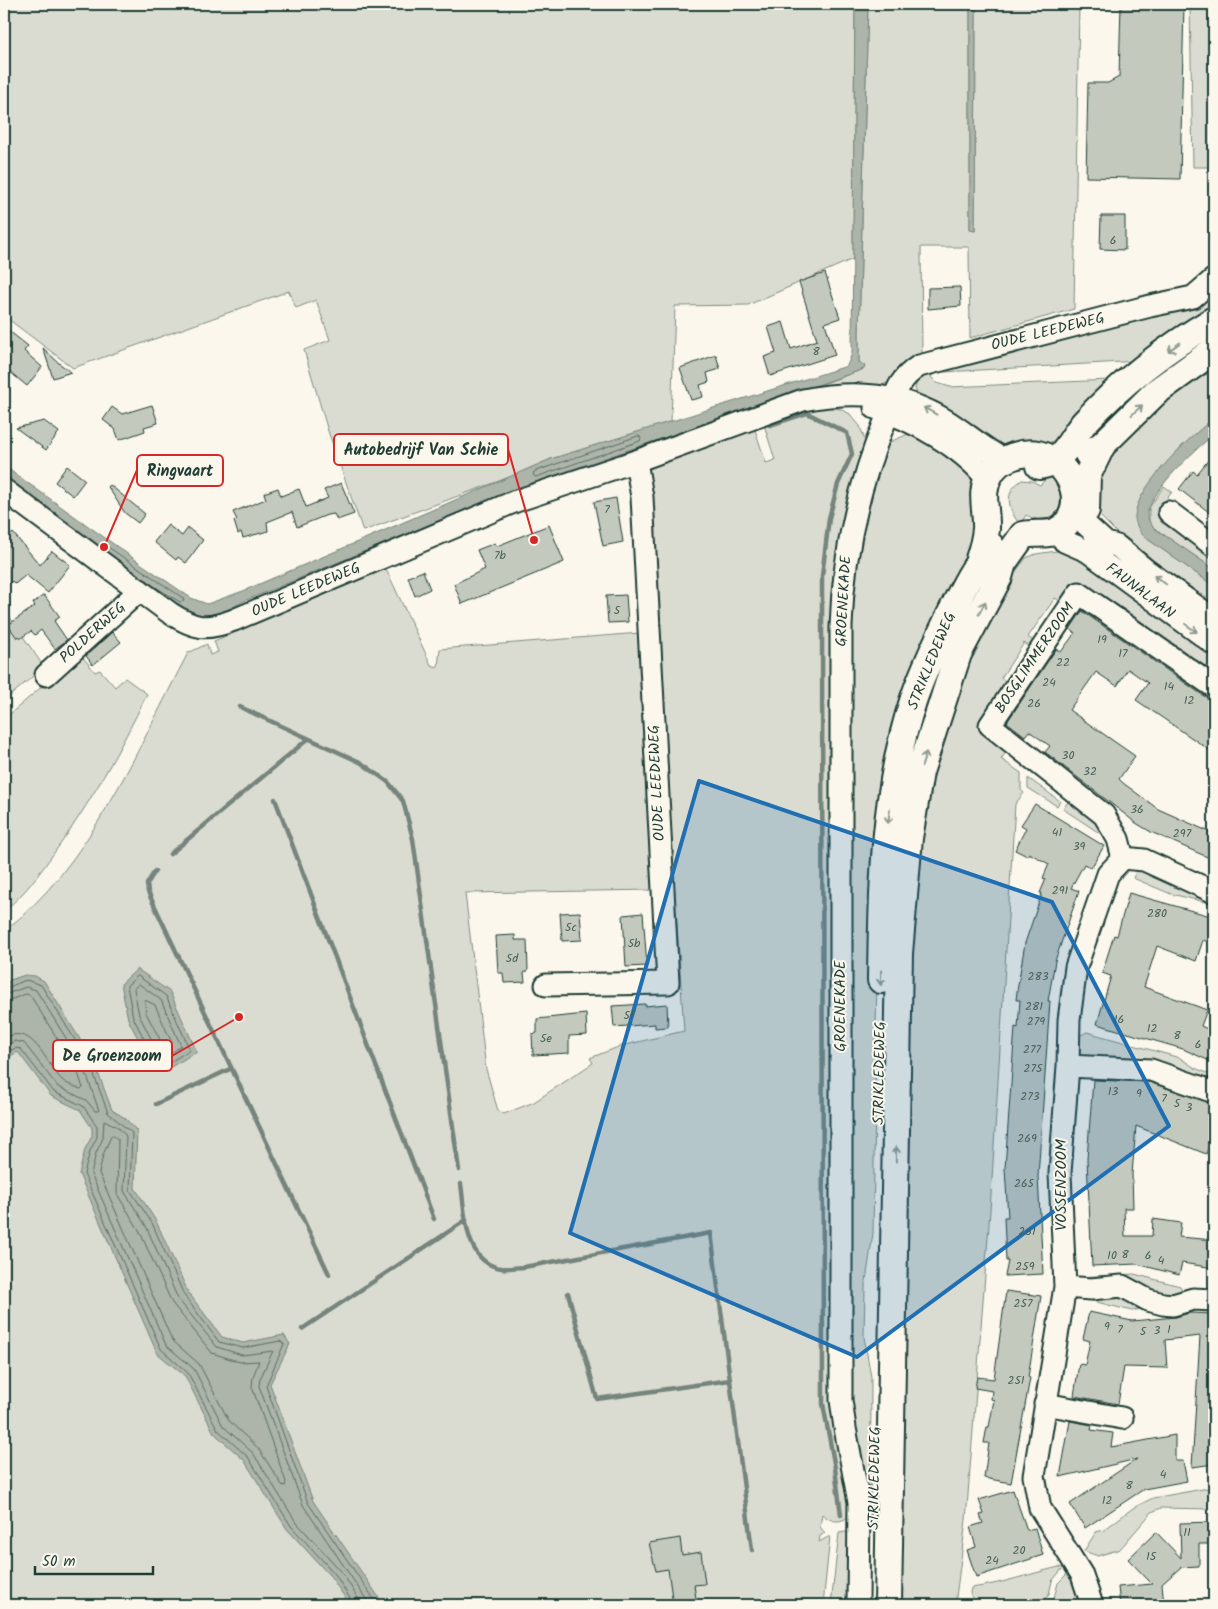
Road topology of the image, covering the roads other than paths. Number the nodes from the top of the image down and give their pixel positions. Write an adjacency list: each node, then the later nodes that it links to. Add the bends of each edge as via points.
1 (1214, 279): 4 (street, OUDE LEEDEWEG, via 1193,297 919,366 904,375)
2 (1214, 320): 5 (main road, one-way to 5, via 1124,385 1083,424 1076,438)
3 (1214, 350): 8 (main road, one-way to 3, via 1102,445 1156,392)
4 (891, 405): 6 (street, OUDE LEEDEWEG, one-way to 4, via 922,407); 7 (street, OUDE LEEDEWEG, via 842,396 803,400); 9 (street, OUDE LEEDEWEG, via 974,466); 30 (street, GROENEKADE, via 854,514 842,583 841,1400 859,1502)
5 (1049, 458): 6 (main road, via 1022,454); 8 (main road); 9 (main road, via 1044,466 1026,465 1013,469)
6 (1003, 460): 9 (main road, via 998,463)
7 (636, 461): 16 (street, OUDE LEEDEWEG, via 516,500 224,624 189,625); 23 (street, OUDE LEEDEWEG, via 642,498 668,983)
8 (1079, 482): 12 (main road)
9 (992, 484): 13 (main road, via 995,503)
10 (4, 490): 16 (street, OUDE LEEDEWEG)
11 (1169, 512): 15 (street)
12 (1080, 515): 13 (main road, via 1049,534); 14 (main road, via 1077,530); 17 (street, FAUNALAAN, one-way to 12, via 1117,546 1106,543)
13 (1008, 533): 14 (main road, via 1048,546); 31 (main road, STRIKLEDEWEG, one-way to 31, via 979,559 936,644 914,698 896,768 887,830 882,899); 32 (main road, STRIKLEDEWEG, one-way to 13, via 899,953 908,838 920,772 958,654 998,577 1011,567)
14 (1064, 541): 18 (street, FAUNALAAN, one-way to 18, via 1087,551)
15 (1214, 546)
16 (140, 590): 19 (street, POLDERWEG)
17 (1214, 619)
18 (1214, 644)
19 (46, 675)
20 (1214, 687): 21 (street, BOSGLIMMERZOOM, via 1079,593 990,725 1104,815 1118,839)
21 (1123, 858): 22 (street, via 1144,860); 24 (street, VOSSENZOOM, via 1108,874 1076,967 1069,1020)
22 (1214, 892)
23 (546, 985)
24 (1068, 1066): 25 (street, via 1151,1070); 26 (street, VOSSENZOOM, via 1060,1173)
25 (1214, 1092)
26 (1065, 1287): 27 (street, via 1122,1286 1163,1304 1193,1299); 28 (street, VOSSENZOOM)
27 (1214, 1300)
28 (1045, 1404): 29 (street); 33 (street, VOSSENZOOM, via 1034,1476 1035,1489 1040,1508 1082,1575)
29 (1122, 1418)
30 (858, 1605)
31 (873, 1605)
32 (888, 1605)
33 (1092, 1605)

